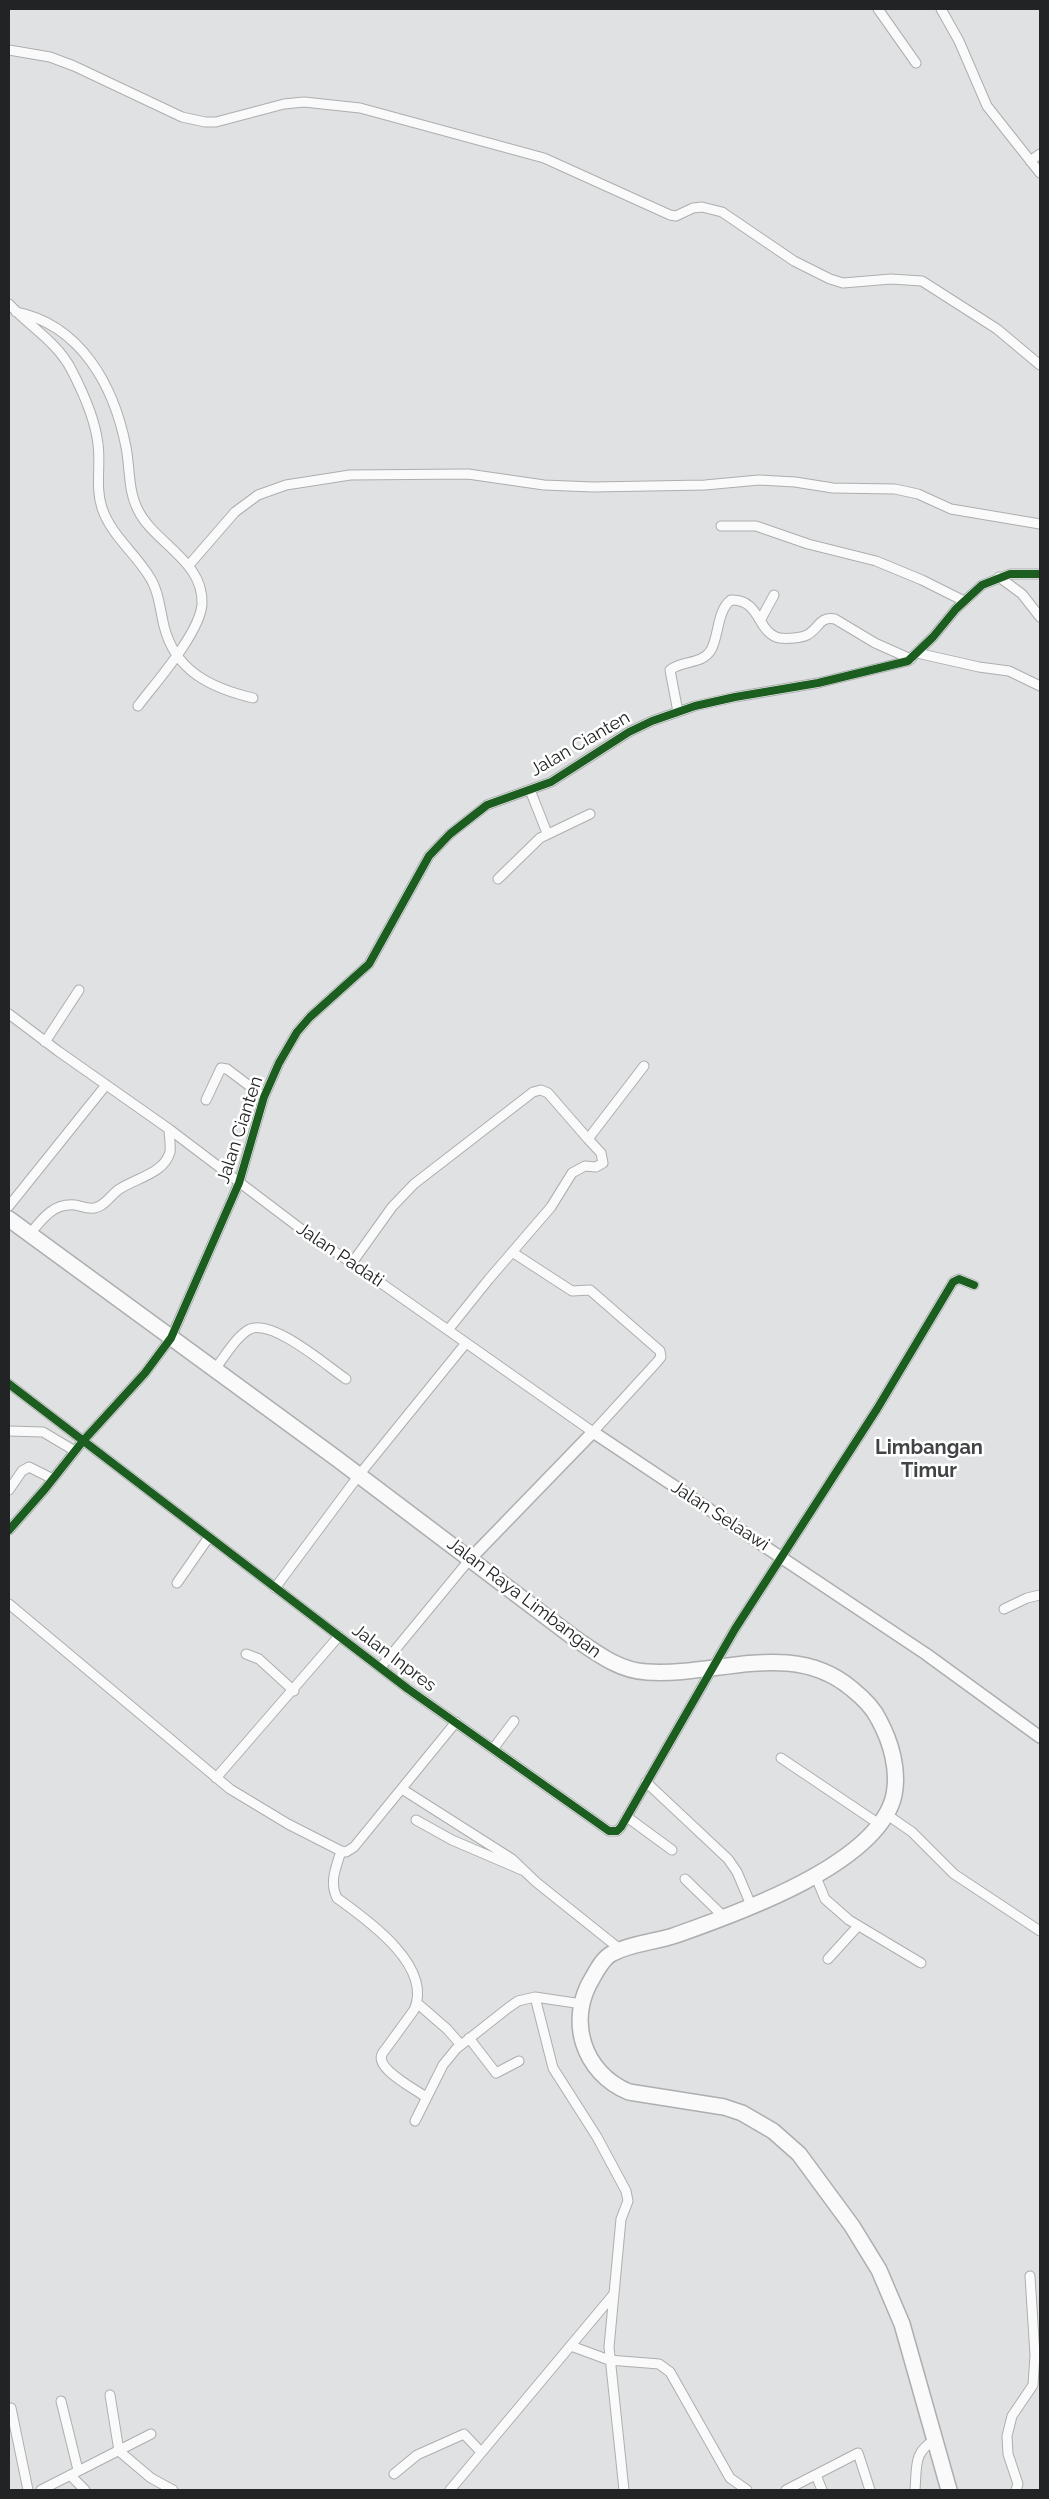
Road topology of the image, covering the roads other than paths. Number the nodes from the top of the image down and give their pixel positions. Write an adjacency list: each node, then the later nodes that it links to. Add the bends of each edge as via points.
1 (878, 9): 4 (street)
2 (941, 9): 6 (street, via 959,41 987,106)
3 (9, 50): 10 (street, via 50,57 74,66 182,117 216,122 304,102 360,108 544,158 670,215 702,207 722,212 794,261 830,279 856,284 891,279 922,281 997,329)
4 (916, 62)
5 (1040, 154): 6 (street)
6 (1030, 161): 7 (street)
7 (1040, 173)
8 (9, 304): 9 (street)
9 (16, 312): 13 (street, via 44,321 65,333 94,364 122,426 137,508 152,529); 20 (street, via 65,358 77,382 98,444 102,508 112,529 150,576 168,640)
10 (1040, 364)
11 (1040, 524): 13 (street, via 951,509 918,494 895,489 833,488 759,480 704,486 593,487 544,485 468,474 350,475 286,485 258,495 236,512)
12 (721, 526): 17 (street, via 756,526 808,544 876,561)
13 (189, 565): 20 (street, via 202,603 195,625)
14 (1040, 574): 15 (street, Jalan Cianten)
15 (999, 577): 17 (street, Jalan Cianten, via 982,585); 18 (street, via 1022,594)
16 (774, 595): 19 (street)
17 (964, 601): 21 (street, Jalan Cianten)
18 (1040, 617)
19 (761, 618): 21 (street, via 768,633 784,638 806,636 821,621 835,619 875,643); 25 (street, via 742,602 731,600 727,604 708,655 670,670)
20 (176, 656): 23 (street, via 208,682); 24 (street)
21 (914, 656): 22 (street, via 1009,671); 25 (street, Jalan Cianten, via 880,669 734,697)
22 (1040, 686)
23 (252, 698)
24 (138, 706)
25 (678, 712): 26 (street, Jalan Cianten, via 628,732 551,782)
26 (530, 790): 28 (street); 35 (street, Jalan Cianten, via 501,798 487,806 438,845 370,964 297,1032)
27 (590, 814): 28 (street)
28 (547, 833): 29 (street)
29 (498, 879)
30 (79, 990): 32 (street)
31 (9, 1014): 32 (street, Jalan Padati)
32 (45, 1042): 34 (street, Jalan Padati)
33 (644, 1066): 38 (street)
34 (106, 1085): 37 (street, Jalan Padati); 40 (street)
35 (264, 1097): 36 (street, via 227,1069 221,1068); 39 (street, Jalan Cianten)
36 (206, 1100)
37 (169, 1128): 39 (street, Jalan Padati); 42 (street, via 168,1157 155,1170 125,1185 99,1206 58,1206 49,1211)
38 (588, 1139): 43 (street, via 601,1153 603,1162 596,1167 583,1166 572,1173 556,1200); 44 (street, via 548,1093 537,1090 414,1184 392,1207)
39 (239, 1184): 44 (street, Jalan Padati); 47 (street, Jalan Cianten)
40 (9, 1206)
41 (9, 1219): 42 (highway, Jalan Raya Limbangan)
42 (30, 1235): 47 (highway, Jalan Raya Limbangan)
43 (512, 1252): 46 (street); 53 (street, via 572,1291 590,1290 656,1348 661,1357)
44 (352, 1263): 46 (street, Jalan Padati)
45 (974, 1285): 61 (street, Jalan Inpres, via 959,1279 953,1282)
46 (448, 1330): 48 (street, Jalan Padati)
47 (171, 1338): 49 (highway, Jalan Raya Limbangan); 54 (street, Jalan Cianten, via 145,1373)
48 (466, 1343): 53 (street, Jalan Padati); 56 (street)
49 (215, 1369): 50 (street, via 244,1334 265,1328 289,1339); 56 (highway, Jalan Raya Limbangan)
50 (346, 1379)
51 (9, 1384): 54 (street, Jalan Inpres)
52 (9, 1431): 55 (street, via 43,1432)
53 (592, 1432): 61 (street, Jalan Selaawi); 62 (street)
54 (83, 1441): 55 (street, Jalan Cianten); 60 (street, Jalan Inpres)
55 (75, 1451): 57 (street, Jalan Cianten)
56 (359, 1475): 62 (highway, Jalan Raya Limbangan); 64 (street)
57 (53, 1479): 58 (street, via 29,1466); 59 (street, Jalan Cianten)
58 (9, 1490)
59 (9, 1530)
60 (209, 1537): 63 (street); 64 (street, Jalan Inpres)
61 (782, 1557): 71 (street, Jalan Inpres); 75 (street, Jalan Selaawi, via 926,1654)
62 (470, 1559): 70 (street); 71 (highway, Jalan Raya Limbangan, via 607,1660 647,1672)
63 (177, 1583)
64 (275, 1588): 68 (street, Jalan Inpres)
65 (1040, 1595): 67 (street)
66 (9, 1604): 78 (street)
67 (1004, 1609)
68 (339, 1636): 70 (street, Jalan Inpres); 72 (street)
69 (246, 1654): 72 (street, via 259,1659)
70 (381, 1667): 74 (street, Jalan Inpres)
71 (711, 1668): 79 (street, Jalan Inpres); 82 (highway, Jalan Raya Limbangan, via 780,1663 815,1666 836,1676 861,1696 876,1713 892,1752 896,1778 892,1801)
72 (294, 1691): 78 (street)
73 (514, 1721): 76 (street)
74 (456, 1722): 76 (street, Jalan Inpres); 80 (street)
75 (1040, 1737)
76 (493, 1749): 81 (street, Jalan Inpres, via 609,1831 617,1831)
77 (781, 1758): 82 (street)
78 (216, 1778): 85 (street, via 249,1802)
79 (646, 1782): 81 (street, Jalan Inpres); 89 (street, via 728,1859)
80 (402, 1789): 85 (street, via 354,1847); 86 (street, via 480,1837)
81 (627, 1817): 84 (street)
82 (882, 1819): 87 (highway, Jalan Raya Limbangan, via 866,1841); 92 (street, via 912,1832 954,1874)
83 (416, 1820): 86 (street, via 452,1840)
84 (672, 1850)
85 (341, 1851): 97 (street, via 332,1880 333,1890 337,1898 391,1940 406,1961 416,1984)
86 (522, 1870): 93 (street)
87 (816, 1877): 89 (highway, Jalan Raya Limbangan); 91 (street, via 825,1899)
88 (684, 1879): 90 (street)
89 (751, 1905): 90 (highway, Jalan Raya Limbangan)
90 (723, 1916): 93 (highway, Jalan Raya Limbangan, via 675,1935)
91 (858, 1926): 94 (street); 95 (street)
92 (1040, 1931)
93 (622, 1950): 98 (highway, Jalan Raya Limbangan, via 608,1957 598,1968)
94 (828, 1959)
95 (920, 1962)
96 (536, 1997): 98 (street); 99 (street, via 518,2001); 105 (street, via 554,2068 598,2137 626,2191 628,2201 622,2219)
97 (417, 2003): 100 (street); 102 (street, via 380,2061 397,2078)
98 (582, 2004): 113 (highway, Jalan Raya Limbangan, via 583,2043 591,2063 611,2084 629,2092 733,2110 773,2130 799,2154 852,2226 879,2270 902,2324)
99 (470, 2038): 100 (street); 101 (street, via 496,2073)
100 (461, 2045): 102 (street, via 444,2065)
101 (519, 2061)
102 (426, 2097): 103 (street)
103 (414, 2121)
104 (1030, 2276): 108 (street)
105 (613, 2294): 106 (street); 107 (street)
106 (571, 2346): 107 (street); 115 (street)
107 (609, 2360): 124 (street, via 618,2413); 125 (street, via 659,2364 670,2372 730,2478)
108 (1036, 2386): 131 (street, via 1012,2416 1007,2436 1008,2454 1018,2484)
109 (110, 2395): 114 (street)
110 (61, 2401): 116 (street)
111 (11, 2408): 119 (street)
112 (151, 2434): 114 (street)
113 (936, 2439): 129 (street, via 919,2454); 130 (highway, Jalan Raya Limbangan)
114 (118, 2451): 116 (street); 122 (street, via 150,2478)
115 (481, 2452): 117 (street, via 464,2434 417,2456); 123 (street)
116 (74, 2473): 120 (street); 121 (street)
117 (394, 2474)
118 (816, 2475): 126 (street); 127 (street); 128 (street, via 859,2454)
119 (28, 2490)
120 (41, 2490)
121 (85, 2490)
122 (173, 2490)
123 (450, 2490)
124 (624, 2490)
125 (747, 2490)
126 (786, 2490)
127 (822, 2490)
128 (870, 2490)
129 (915, 2490)
130 (949, 2490)
131 (1016, 2490)

